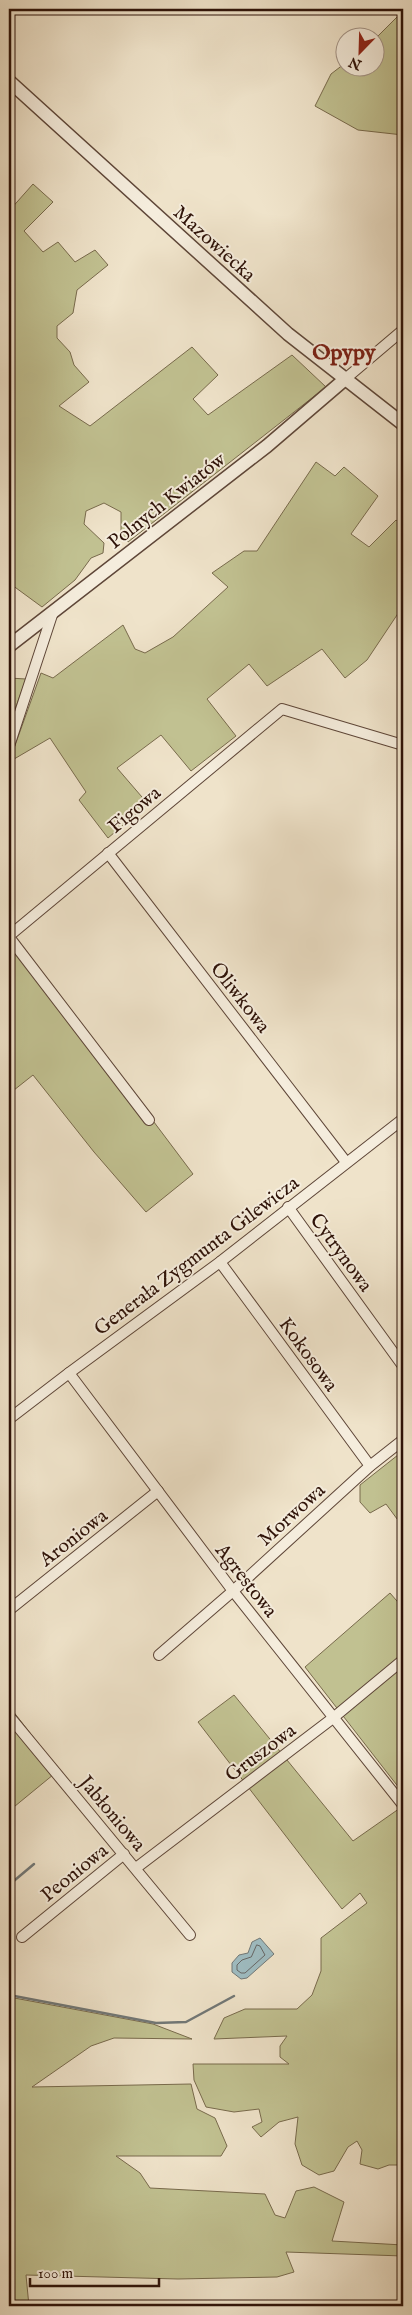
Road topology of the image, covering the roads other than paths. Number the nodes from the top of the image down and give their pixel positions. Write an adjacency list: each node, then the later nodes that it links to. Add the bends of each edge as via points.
1 (9, 80): 3 (street, Mazowiecka, via 283,330)
2 (403, 330): 3 (street)
3 (344, 380): 4 (street, Mazowiecka); 5 (street, Polnych Kwiatów, via 267,446)
4 (403, 424)
5 (53, 612): 6 (street, Polnych Kwiatów); 8 (street)
6 (9, 646)
7 (403, 745): 9 (street, Figowa, via 282,709)
8 (9, 746)
9 (108, 853): 10 (street, Figowa); 13 (street, Oliwkowa)
10 (9, 936): 12 (street)
11 (403, 1119): 13 (street, Generała Zygmunta Gilewicza)
12 (149, 1120)
13 (346, 1162): 14 (street, Generała Zygmunta Gilewicza)
14 (288, 1207): 15 (street, Generała Zygmunta Gilewicza); 16 (street, Cytrynowa)
15 (220, 1262): 17 (street, Generała Zygmunta Gilewicza); 20 (street, Kokosowa)
16 (403, 1366)
17 (68, 1373): 18 (street, Generała Zygmunta Gilewicza); 21 (street, Agrestowa)
18 (9, 1419)
19 (403, 1440): 20 (street, Morwowa)
20 (370, 1466): 22 (street, Morwowa)
21 (158, 1491): 22 (street, Agrestowa); 23 (street, Aroniowa)
22 (233, 1591): 24 (street, Morwowa); 27 (street, Agrestowa)
23 (9, 1610)
24 (159, 1655)
25 (403, 1660): 27 (street, Gruszowa)
26 (9, 1716): 29 (street, Jabłoniowa)
27 (333, 1718): 28 (street, Agrestowa); 30 (street, Gruszowa)
28 (403, 1805)
29 (124, 1854): 30 (street, Jabłoniowa); 32 (street, Peoniowa)
30 (136, 1868): 31 (street, Jabłoniowa)
31 (190, 1934)
32 (22, 1936)

